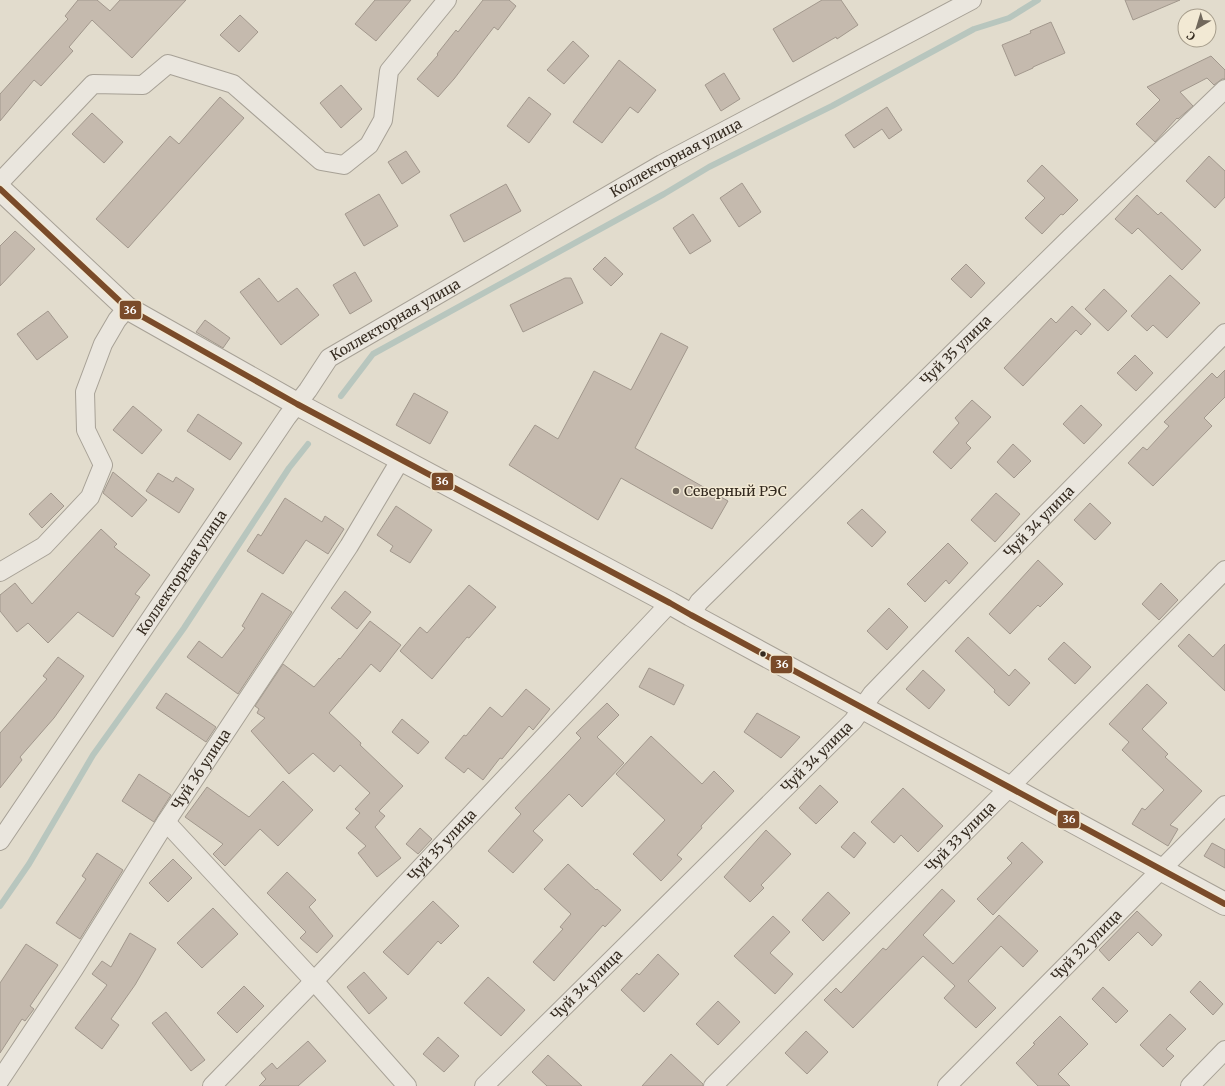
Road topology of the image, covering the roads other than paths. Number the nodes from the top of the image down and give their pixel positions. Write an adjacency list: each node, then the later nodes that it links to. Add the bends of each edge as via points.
1 (447, 0): 4 (street, via 390,71 383,120 369,145 344,165 321,161 233,84 168,64 143,85 93,84)
2 (972, 0): 8 (street, Коллекторная улица, via 662,164 329,358)
3 (1225, 88): 13 (street, Чуй 35 улица, via 699,602)
4 (0, 182)
5 (0, 189): 6 (street)
6 (127, 308): 8 (street); 11 (street, via 103,344 84,392 86,430 103,466 90,497 44,546)
7 (1225, 333): 14 (street, Чуй 34 улица, via 1043,517 872,694)
8 (297, 404): 9 (street); 18 (street, Коллекторная улица)
9 (401, 459): 12 (street); 17 (street, Чуй 36 улица, via 345,552)
10 (1225, 570): 15 (street, Чуй 33 улица)
11 (0, 572)
12 (670, 603): 13 (street); 21 (street, Чуй 35 улица)
13 (691, 615): 14 (street)
14 (862, 708): 15 (street); 26 (street, Чуй 34 улица, via 853,721)
15 (1008, 788): 19 (street); 27 (street, Чуй 33 улица)
16 (1225, 805): 19 (street, Чуй 32 улица)
17 (166, 822): 21 (street); 23 (street, Чуй 36 улица, via 74,969)
18 (0, 840)
19 (1161, 869): 20 (street); 28 (street, Чуй 32 улица)
20 (1225, 904)
21 (314, 980): 24 (street, Чуй 35 улица); 25 (street)
22 (1225, 1050): 29 (street)
23 (0, 1080)
24 (212, 1086)
25 (407, 1086)
26 (484, 1086)
27 (713, 1086)
28 (947, 1086)
29 (1190, 1086)

